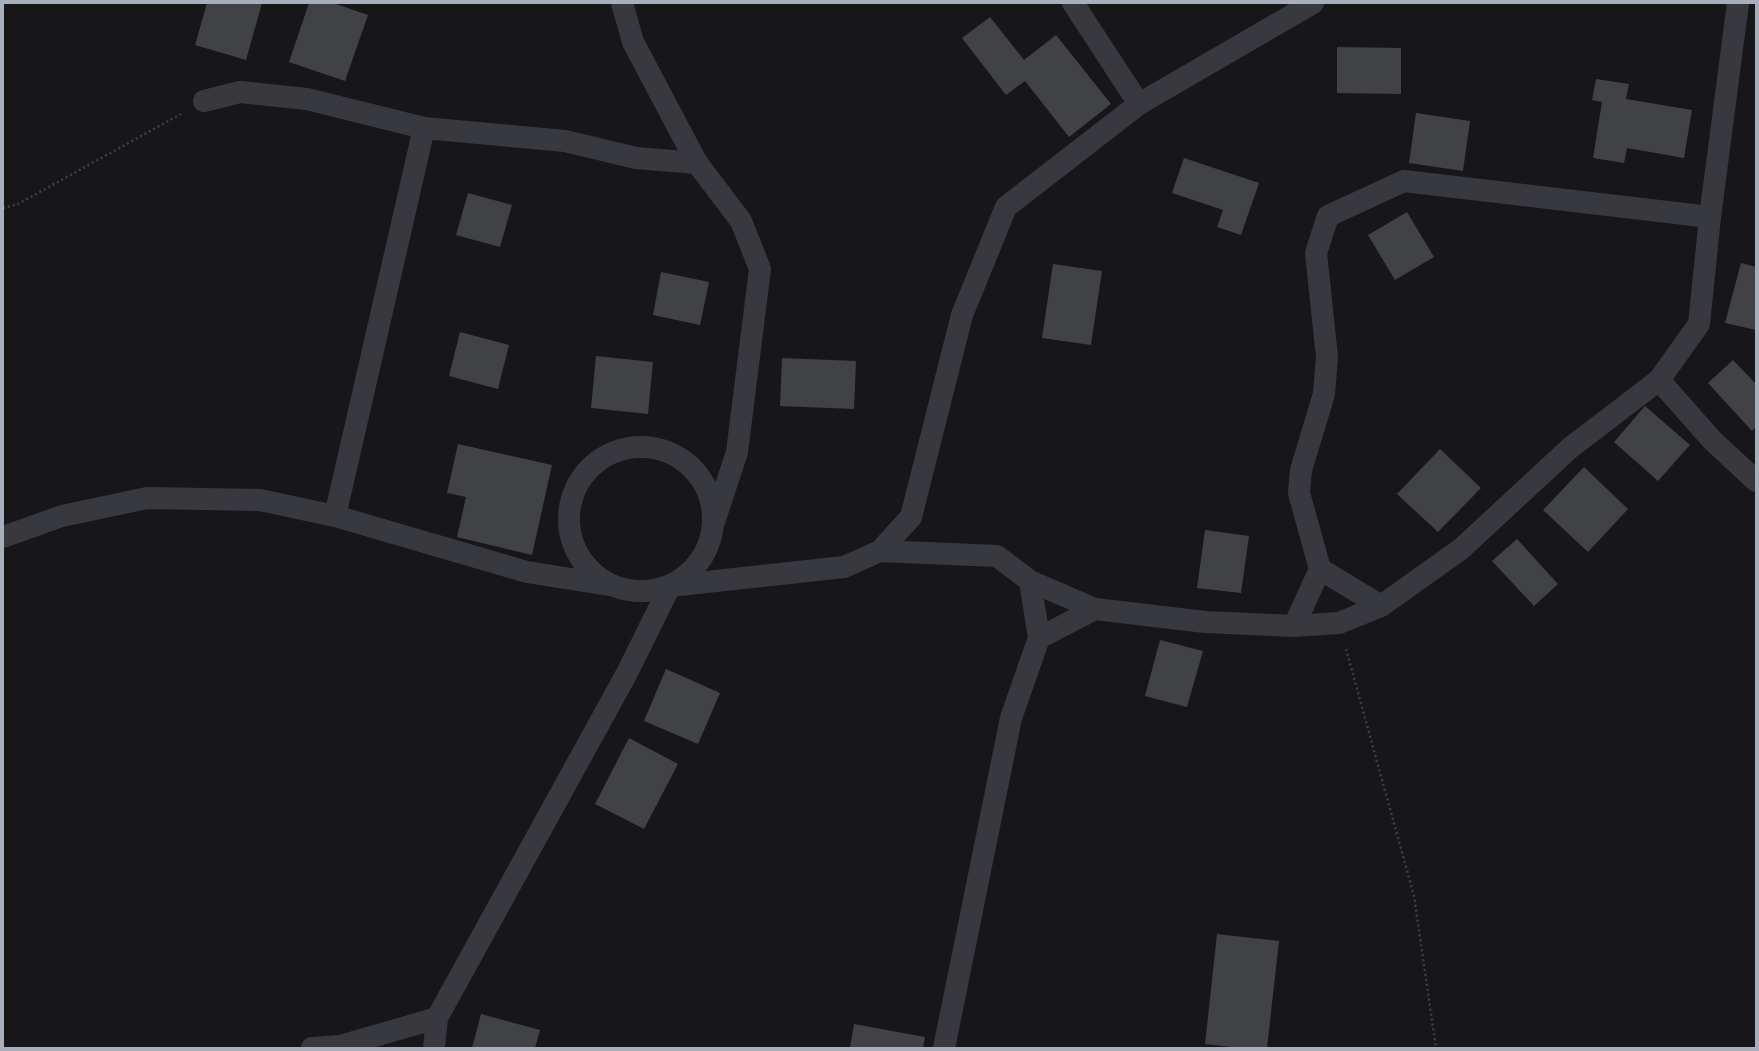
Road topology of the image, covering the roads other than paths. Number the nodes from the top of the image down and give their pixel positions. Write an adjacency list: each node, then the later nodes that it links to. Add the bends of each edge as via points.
1 (622, 3): 8 (street, via 633,42)
2 (1073, 3): 6 (street)
3 (1313, 3): 6 (street)
4 (1738, 3): 9 (street)
5 (204, 101): 7 (street, via 240,92 307,99)
6 (1139, 104): 15 (street, via 1006,207 962,315 911,517)
7 (424, 128): 8 (street, via 565,141 636,158); 12 (street)
8 (696, 163): 13 (street, via 741,221 760,269 737,452)
9 (1710, 217): 10 (street, via 1699,324); 16 (street, via 1404,181 1328,216 1316,253 1327,357 1324,394 1301,470 1299,493)
10 (1659, 380): 11 (street, via 1712,440); 20 (street, via 1570,448 1461,549)
11 (1756, 482)
12 (335, 516): 14 (street, via 260,500 147,498 62,516); 18 (street, via 527,572)
13 (714, 522): 18 (street, via 711,500 702,480 687,463 668,452 646,447 624,449 603,457 586,471 574,490 569,511 570,533 577,554 591,572); 19 (street, via 711,542 702,560 688,576)
14 (3, 537)
15 (880, 551): 17 (street, via 997,556); 19 (street, via 844,567)
16 (1320, 569): 20 (street); 22 (street)
17 (1030, 581): 21 (street); 23 (street)
18 (609, 584): 19 (street, via 639,592)
19 (670, 586): 24 (street, via 627,673)
20 (1381, 606): 22 (street, via 1338,623)
21 (1095, 608): 22 (street, via 1205,622); 23 (street)
22 (1294, 626)
23 (1039, 638): 27 (street, via 1011,718)
24 (437, 1018): 25 (street, via 340,1046); 26 (street)
25 (312, 1048)
26 (434, 1048)
27 (944, 1048)

